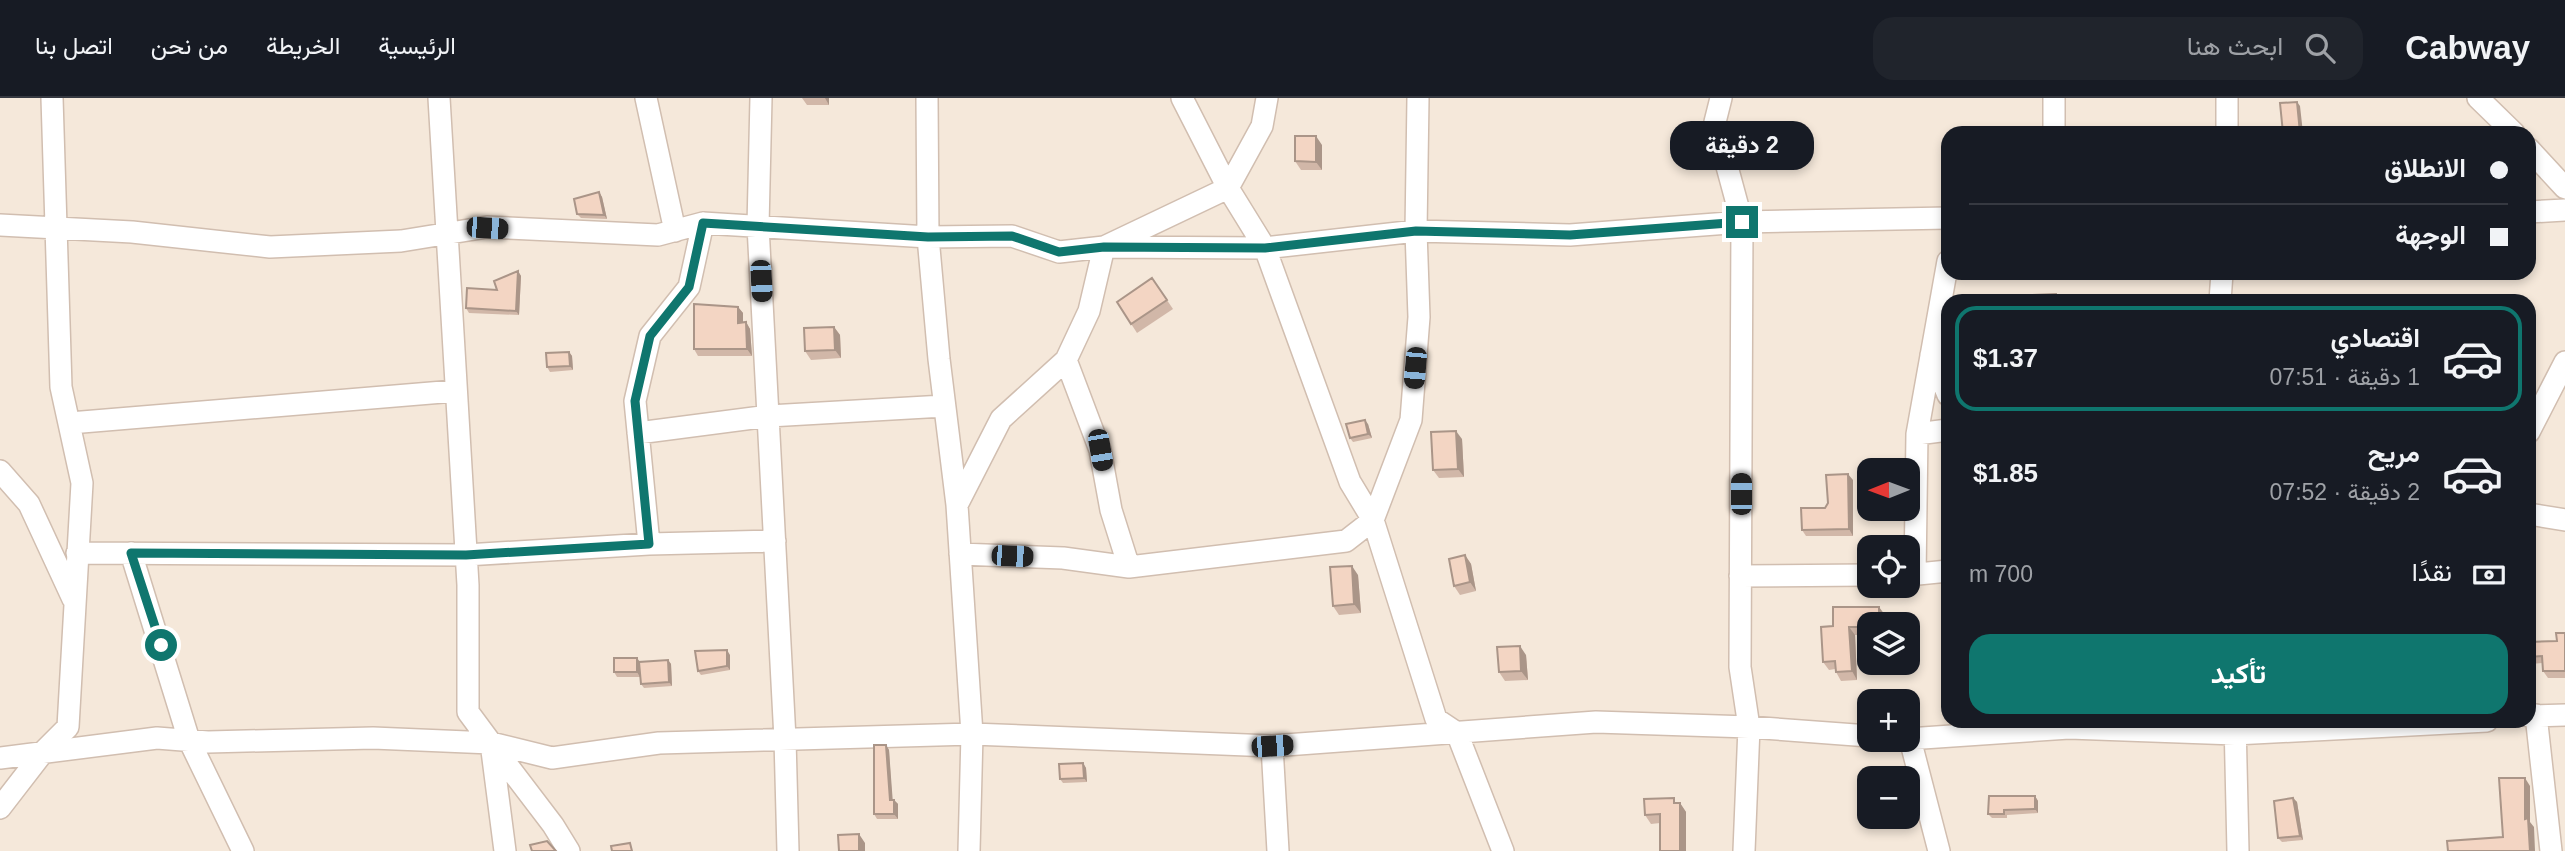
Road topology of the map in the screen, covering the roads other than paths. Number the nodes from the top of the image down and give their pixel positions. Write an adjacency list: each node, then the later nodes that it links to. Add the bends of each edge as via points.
1 (51, 98): 26 (street)
2 (439, 98): 29 (street)
3 (646, 98): 27 (street)
4 (761, 98): 25 (street)
5 (927, 98): 30 (street)
6 (1182, 98): 17 (street)
7 (1267, 98): 17 (street, via 1262,126)
8 (1418, 98): 28 (street)
9 (1721, 98): 22 (street, via 1716,122)
10 (2054, 98): 13 (street)
11 (2227, 98): 14 (street)
12 (2478, 98): 15 (street)
13 (2054, 126)
14 (2227, 126)
15 (2507, 126)
16 (2536, 157): 18 (street)
17 (1228, 188): 31 (street); 32 (street)
18 (2565, 188)
19 (2565, 210): 20 (street)
20 (2536, 212)
21 (1941, 218): 22 (street)
22 (1742, 222): 28 (street, via 1570,235); 62 (street)
23 (703, 223): 25 (street); 27 (street); 44 (street, via 689,287 650,336 635,401)
24 (0, 225): 26 (street)
25 (758, 226): 30 (street); 40 (street)
26 (56, 228): 29 (street, via 270,247 401,242); 42 (street, via 61,387)
27 (675, 231): 29 (street, via 658,235 487,228)
28 (1416, 231): 32 (street); 49 (street, via 1419,317 1411,420)
29 (445, 235): 38 (street)
30 (928, 237): 31 (street, via 1012,236 1059,252); 39 (street)
31 (1104, 247): 32 (street); 35 (street, via 1088,311)
32 (1265, 248): 49 (street, via 1350,482)
33 (1941, 300): 34 (street)
34 (1931, 355): 37 (street); 45 (street)
35 (1066, 360): 47 (street, via 1001,419); 58 (street, via 1100,450 1111,510)
36 (2565, 362): 41 (street)
37 (1941, 379)
38 (455, 391): 42 (street); 57 (street)
39 (944, 406): 40 (street); 47 (street)
40 (769, 416): 44 (street); 52 (street)
41 (2536, 417)
42 (70, 423): 54 (street, via 82,483)
43 (1941, 431): 45 (street)
44 (638, 433): 53 (street)
45 (1917, 434): 51 (street)
46 (0, 471): 63 (street, via 29,504)
47 (957, 505): 56 (street)
48 (2536, 515): 50 (street)
49 (1373, 520): 58 (street, via 1346,541); 70 (street, via 1436,719)
50 (2565, 520)
51 (1913, 535)
52 (775, 541): 53 (street); 74 (street)
53 (649, 544): 57 (street)
54 (77, 553): 55 (street); 63 (street)
55 (131, 553): 57 (street); 75 (street)
56 (960, 554): 58 (street, via 1063,558); 71 (street)
57 (466, 555): 76 (street, via 468,712)
58 (1129, 567)
59 (1941, 572): 60 (street)
60 (1920, 574)
61 (1857, 575): 62 (street)
62 (1740, 576): 66 (street, via 1740,667)
63 (74, 602): 78 (street, via 68,727)
64 (2536, 715): 65 (street)
65 (2565, 715)
66 (1749, 727): 70 (street, via 1597,722); 72 (street); 89 (street)
67 (2035, 728): 73 (street)
68 (2235, 728): 91 (street)
69 (2534, 728): 92 (street)
70 (1457, 733): 77 (street); 88 (street)
71 (972, 734): 74 (street); 77 (street); 86 (street)
72 (1857, 735)
73 (1920, 738)
74 (785, 739): 76 (street, via 659,743 552,758); 85 (street)
75 (189, 740): 76 (street, via 373,738); 78 (street, via 157,738); 82 (street)
76 (491, 743): 83 (street); 84 (street)
77 (1272, 746): 87 (street)
78 (44, 751): 80 (street); 81 (street)
79 (1912, 752): 90 (street)
80 (0, 758)
81 (0, 808)
82 (243, 851)
83 (505, 851)
84 (569, 851)
85 (788, 851)
86 (969, 851)
87 (1278, 851)
88 (1503, 851)
89 (1744, 851)
90 (1939, 851)
91 (2238, 851)
92 (2551, 851)

